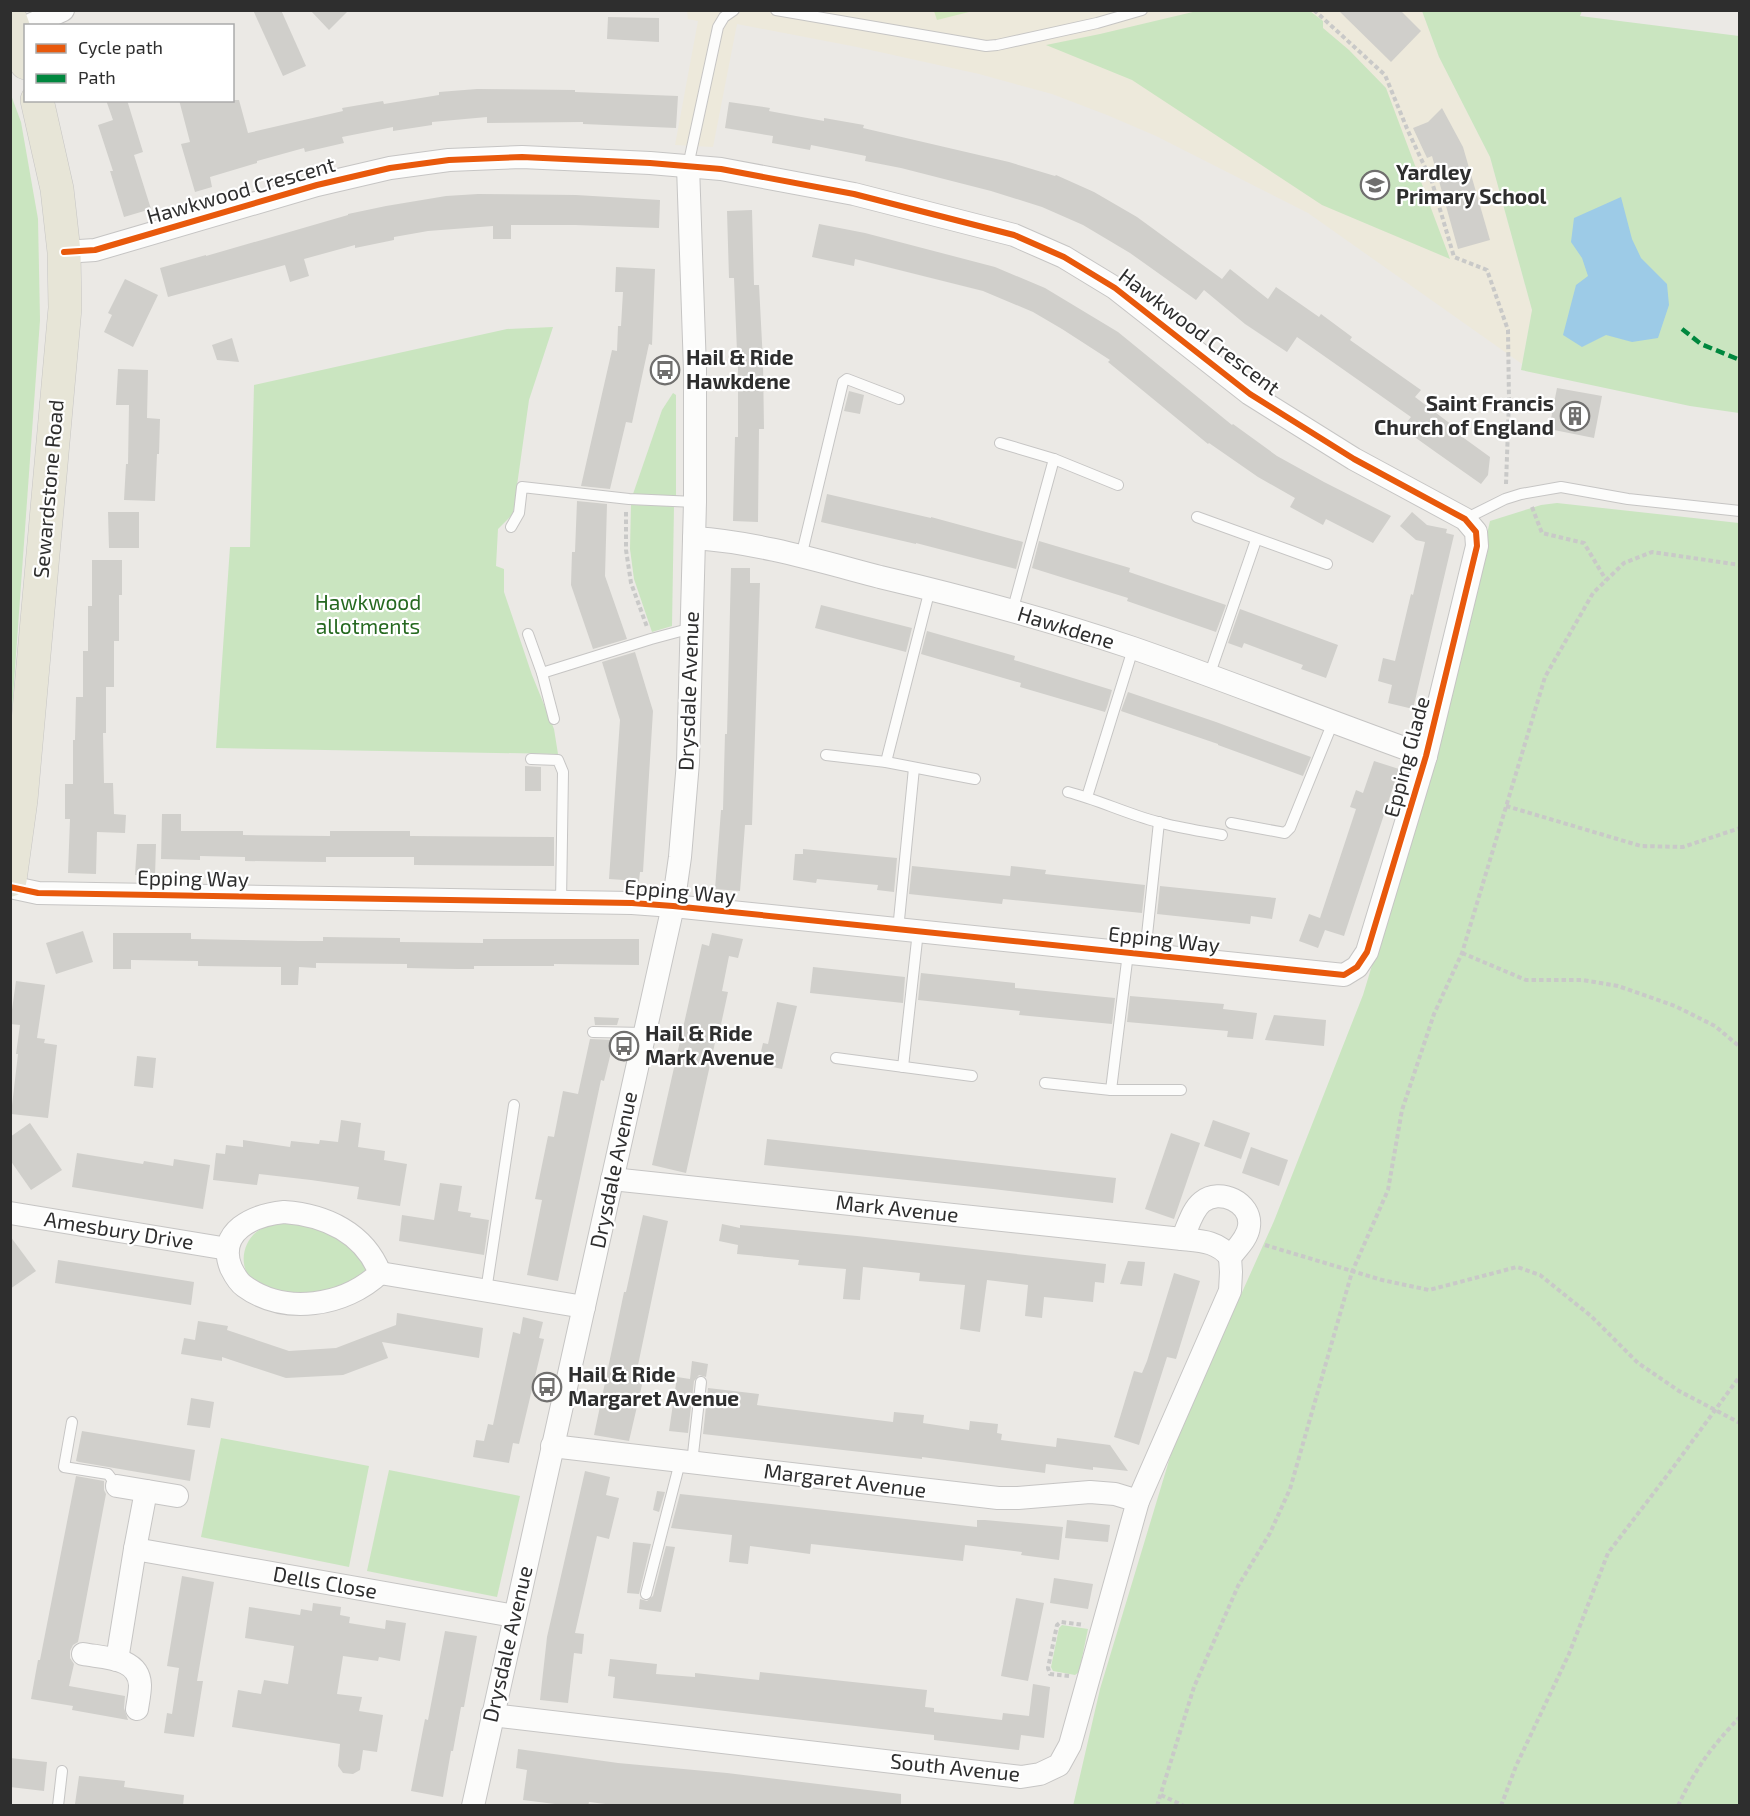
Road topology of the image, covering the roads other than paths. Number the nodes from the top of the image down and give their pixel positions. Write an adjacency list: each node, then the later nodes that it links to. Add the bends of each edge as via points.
1 (63, 10): 5 (street)
2 (734, 10): 8 (lane, via 718,27)
3 (776, 10): 4 (lane, via 986,46)
4 (1142, 10)
5 (20, 25): 6 (main road)
6 (24, 50)
7 (37, 102): 9 (main road, Sewardstone Road, via 57,189)
8 (688, 166): 9 (street, Hawkwood Crescent, via 522,158 439,161 317,184 95,250); 14 (street, Drysdale Avenue); 16 (street, Hawkwood Crescent, via 854,194 1014,235 1064,257 1116,288 1250,394 1354,459)
9 (64, 252): 43 (main road, Sewardstone Road, via 65,308 21,800)
10 (899, 399): 21 (lane, via 847,379 843,382)
11 (1000, 442): 12 (lane)
12 (1054, 459): 13 (lane); 24 (lane)
13 (1118, 485)
14 (695, 502): 18 (lane, via 522,487 519,513); 19 (street, Drysdale Avenue)
15 (1740, 511): 16 (lane, via 1628,500 1561,487 1526,492)
16 (1459, 516): 33 (street, Epping Glade, via 1476,532 1477,546)
17 (1197, 517): 20 (lane)
18 (511, 527)
19 (694, 538): 21 (street, Hawkdene); 25 (street, Drysdale Avenue)
20 (1256, 540): 22 (lane); 29 (lane)
21 (801, 557): 23 (street, Hawkdene)
22 (1328, 564)
23 (930, 589): 24 (street, Hawkdene); 35 (lane)
24 (1012, 612): 27 (street, Hawkdene)
25 (692, 628): 28 (lane); 46 (street, Drysdale Avenue, via 688,762)
26 (528, 634): 28 (lane)
27 (1133, 649): 29 (street, Hawkdene); 39 (lane)
28 (542, 673): 30 (lane)
29 (1209, 676): 31 (street, Hawkdene)
30 (554, 719)
31 (1333, 722): 33 (street, Hawkdene); 41 (lane, via 1285,833)
32 (826, 755): 35 (lane)
33 (1426, 756): 49 (street, Epping Glade, via 1367,952 1357,968 1344,975)
34 (531, 759): 45 (lane, via 558,760 563,772)
35 (886, 762): 36 (lane)
36 (914, 768): 37 (lane); 47 (lane)
37 (975, 779)
38 (1068, 792): 39 (lane)
39 (1087, 797): 40 (lane)
40 (1159, 822): 42 (lane); 48 (lane)
41 (1230, 823)
42 (1222, 835)
43 (10, 880)
44 (10, 887): 45 (street, Epping Way, via 38,893)
45 (561, 902): 46 (street, Epping Way)
46 (673, 906): 47 (street, Epping Way); 51 (street, Drysdale Avenue)
47 (908, 930): 48 (street, Epping Way); 53 (lane)
48 (1137, 953): 49 (street, Epping Way); 56 (lane)
49 (1309, 972)
50 (593, 1032): 51 (lane)
51 (645, 1033): 59 (street, Drysdale Avenue)
52 (836, 1058): 53 (lane)
53 (903, 1067): 54 (lane)
54 (972, 1076)
55 (1045, 1083): 56 (lane)
56 (1111, 1090): 57 (lane)
57 (1181, 1090)
58 (514, 1105): 65 (lane)
59 (612, 1179): 61 (street, Mark Avenue); 66 (street, Drysdale Avenue)
60 (10, 1214): 62 (street, Amesbury Drive)
61 (1182, 1239): 63 (street, Mark Avenue, via 1208,1242); 63 (street, via 1203,1201 1221,1195 1230,1198 1241,1204 1249,1226)
62 (228, 1249): 64 (street, via 233,1273 243,1285 278,1301 319,1304 358,1290); 64 (street, via 232,1235 253,1219 284,1212 304,1214 342,1227 356,1237)
63 (1230, 1257): 74 (street, South Avenue, via 1230,1291)
64 (380, 1273): 65 (street)
65 (486, 1291): 66 (street)
66 (584, 1307): 69 (street, Drysdale Avenue)
67 (701, 1382): 70 (lane)
68 (72, 1422): 71 (lane, via 64,1467 108,1474)
69 (552, 1446): 70 (street, Margaret Avenue); 77 (street, Drysdale Avenue)
70 (686, 1462): 74 (street, Margaret Avenue, via 998,1498 1090,1492); 76 (lane)
71 (117, 1486): 72 (street)
72 (146, 1491): 73 (street); 75 (street)
73 (177, 1496)
74 (1138, 1501): 81 (street, South Avenue, via 1070,1745 1059,1765 1040,1774 1022,1777)
75 (135, 1549): 77 (street, Dells Close); 79 (street)
76 (646, 1594)
77 (514, 1616): 81 (street, Drysdale Avenue)
78 (83, 1654): 79 (street)
79 (117, 1660): 80 (street, via 132,1667 139,1676)
80 (137, 1709)
81 (492, 1715): 84 (street, Drysdale Avenue)
82 (62, 1771): 83 (lane)
83 (58, 1806)
84 (472, 1806)

